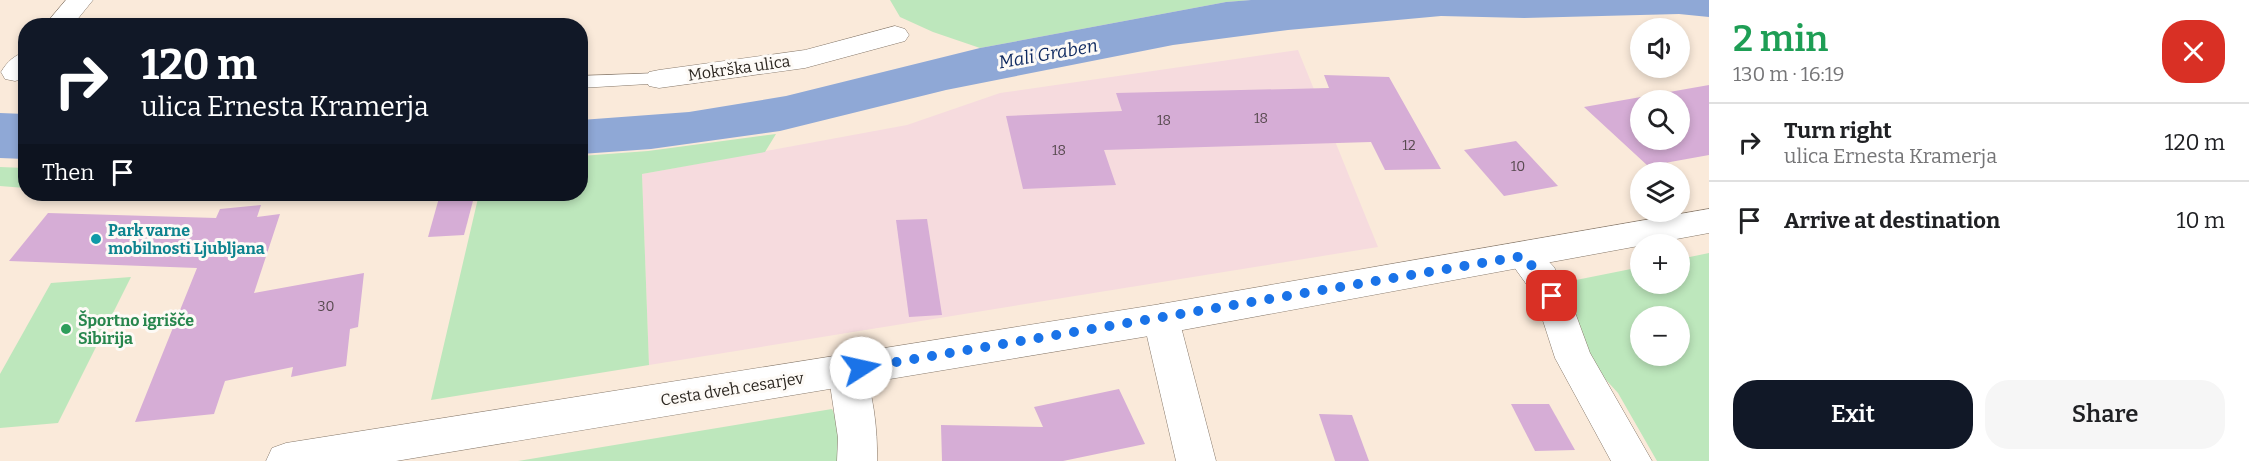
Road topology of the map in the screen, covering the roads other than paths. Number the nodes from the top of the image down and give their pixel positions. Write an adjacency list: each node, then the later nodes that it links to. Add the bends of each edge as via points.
1 (80, 0): 2 (street)
2 (64, 18)
3 (895, 35): 4 (street, Mokrška ulica, via 805,59)
4 (659, 79): 5 (lane, Mokrška ulica)
5 (588, 82)
6 (1709, 221): 7 (street, Cesta dveh cesarjev)
7 (1523, 256): 8 (street, Cesta dveh cesarjev); 13 (street, via 1542,277 1573,358)
8 (1161, 319): 9 (street, Cesta dveh cesarjev); 12 (street)
9 (846, 371): 10 (street, Cesta dveh cesarjev); 11 (street, via 858,438)
10 (286, 461)
11 (857, 461)
12 (1196, 461)
13 (1632, 461)

